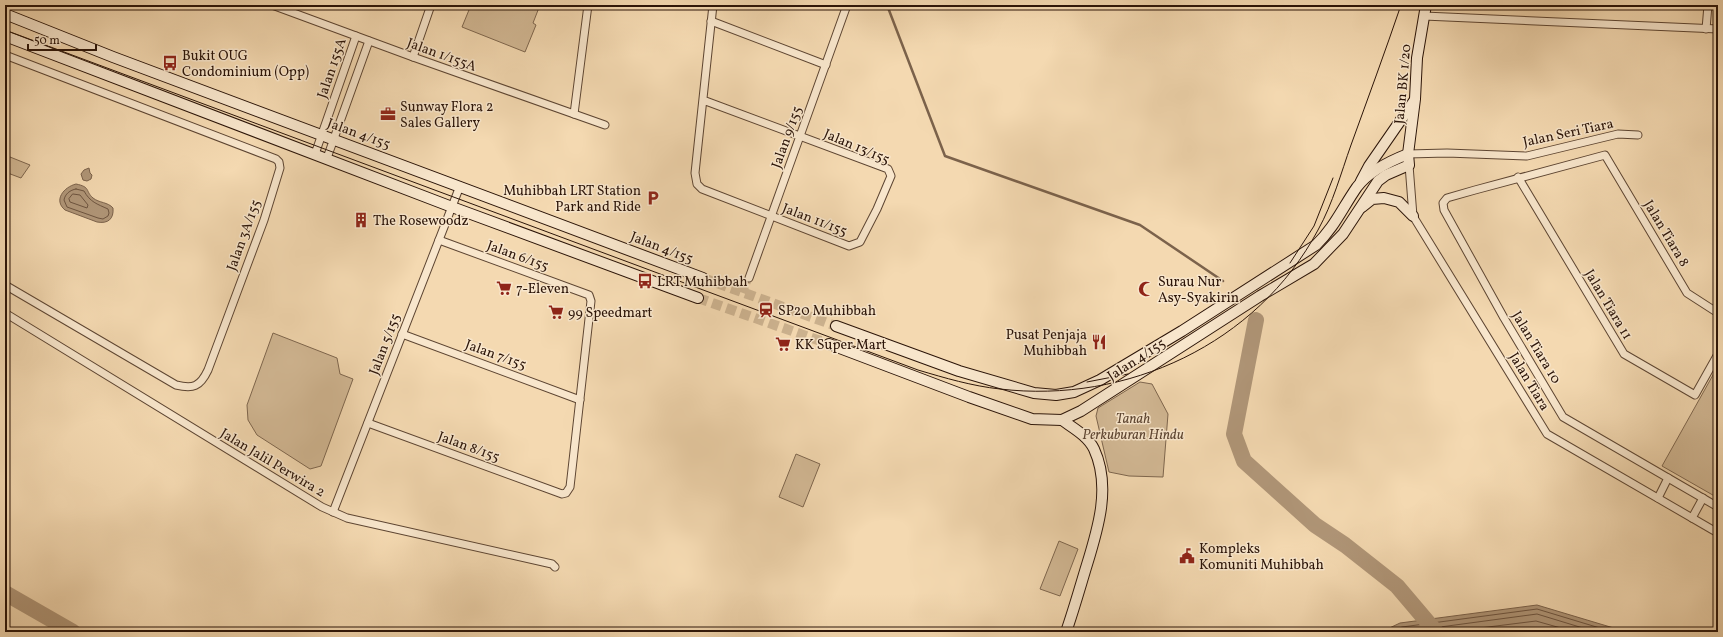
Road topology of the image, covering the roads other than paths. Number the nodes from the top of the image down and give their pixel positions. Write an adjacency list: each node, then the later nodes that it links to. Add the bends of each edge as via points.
1 (272, 5): 14 (street, Jalan 1/155A)
2 (431, 5): 17 (street)
3 (588, 5): 21 (street)
4 (713, 5): 10 (street)
5 (847, 5): 18 (street, Jalan 9/155)
6 (1426, 5): 9 (street, Jalan BK 1/20)
7 (1708, 5): 11 (street)
8 (5, 14): 23 (street, Jalan 4/155)
9 (1424, 16): 11 (street); 19 (street, Jalan BK 1/20, via 1416,58)
10 (711, 21): 18 (street); 20 (street)
11 (1706, 29): 12 (street)
12 (1718, 29)
13 (5, 36): 27 (street)
14 (356, 36): 15 (street, Jalan 1/155A); 23 (street, Jalan 155A)
15 (369, 41): 17 (street, Jalan 1/155A); 26 (street, Jalan 155A)
16 (5, 55): 42 (street, Jalan 3A/155, via 276,159 280,168 264,220 208,370 197,385 176,385)
17 (413, 57): 21 (street, Jalan 1/155A)
18 (826, 65): 25 (street, Jalan 9/155)
19 (1415, 99): 28 (street, Jalan BK 1/20); 33 (street)
20 (703, 100): 25 (street); 36 (street, Jalan 11/155, via 695,173 697,184 702,189)
21 (574, 114): 22 (street, Jalan 1/155A)
22 (605, 125)
23 (321, 134): 26 (street, Jalan 4/155); 27 (street, Jalan 155A)
24 (1638, 135): 28 (street, Jalan Seri Tiara, via 1618,134 1527,156)
25 (800, 136): 36 (street, Jalan 9/155); 39 (street, Jalan 13/155, via 888,169 890,172 891,176 880,203 863,237 856,245)
26 (334, 139): 29 (street, Jalan 155A); 32 (street, Jalan 4/155)
27 (314, 154): 29 (street)
28 (1408, 154): 30 (street, Jalan BK 1/20); 33 (street, Jalan 4/155, via 1378,169)
29 (327, 158): 34 (street)
30 (1409, 165): 35 (street, Jalan 4/155, via 1378,180); 37 (street, Jalan Tiara)
31 (1518, 177): 45 (street, Jalan Tiara 8, via 1605,155 1687,293); 49 (street, Jalan Tiara 11, via 1624,354 1695,395); 53 (street, Jalan Tiara 10, via 1448,198 1443,204 1444,210 1562,417)
32 (460, 186): 34 (street, Jalan 5/155); 40 (street, Jalan 4/155)
33 (1358, 186): 46 (street, Jalan 4/155, via 1326,235 1316,245 1182,331 1100,380 1074,392 1056,396 1034,393 959,371)
34 (452, 207): 38 (street, Jalan 5/155); 43 (street)
35 (1358, 210): 37 (street, via 1372,199 1384,198 1399,202); 51 (street, Jalan 4/155, via 1344,234 1314,264 1081,412)
36 (771, 216): 39 (street, Jalan 11/155); 41 (street, Jalan 9/155)
37 (1414, 216): 54 (street, Jalan Tiara, via 1547,434)
38 (439, 240): 47 (street, Jalan 5/155); 50 (street, Jalan 6/155, via 589,295 591,301)
39 (849, 246)
40 (703, 278)
41 (749, 278)
42 (5, 285)
43 (698, 298)
44 (5, 313): 57 (street, Jalan Jalil Perwira 2)
45 (1718, 313)
46 (836, 326)
47 (402, 334): 50 (street, Jalan 7/155); 52 (street, Jalan 5/155)
48 (829, 344): 51 (street, Jalan 4/155, via 969,398 1032,419)
49 (1718, 354)
50 (580, 400): 52 (street, Jalan 8/155, via 570,487 562,494)
51 (1062, 420): 61 (street, via 1094,448 1103,489 1098,528)
52 (368, 423): 57 (street, Jalan 5/155)
53 (1668, 478): 54 (street); 55 (street, Jalan Tiara 10)
54 (1658, 498): 58 (street, Jalan Tiara)
55 (1703, 498): 56 (street, Jalan Tiara 10); 58 (street)
56 (1718, 507)
57 (333, 512): 60 (street, Jalan Jalil Perwira 2, via 347,518 552,564)
58 (1692, 518): 59 (street, Jalan Tiara)
59 (1718, 534)
60 (555, 567)
61 (1066, 632)

